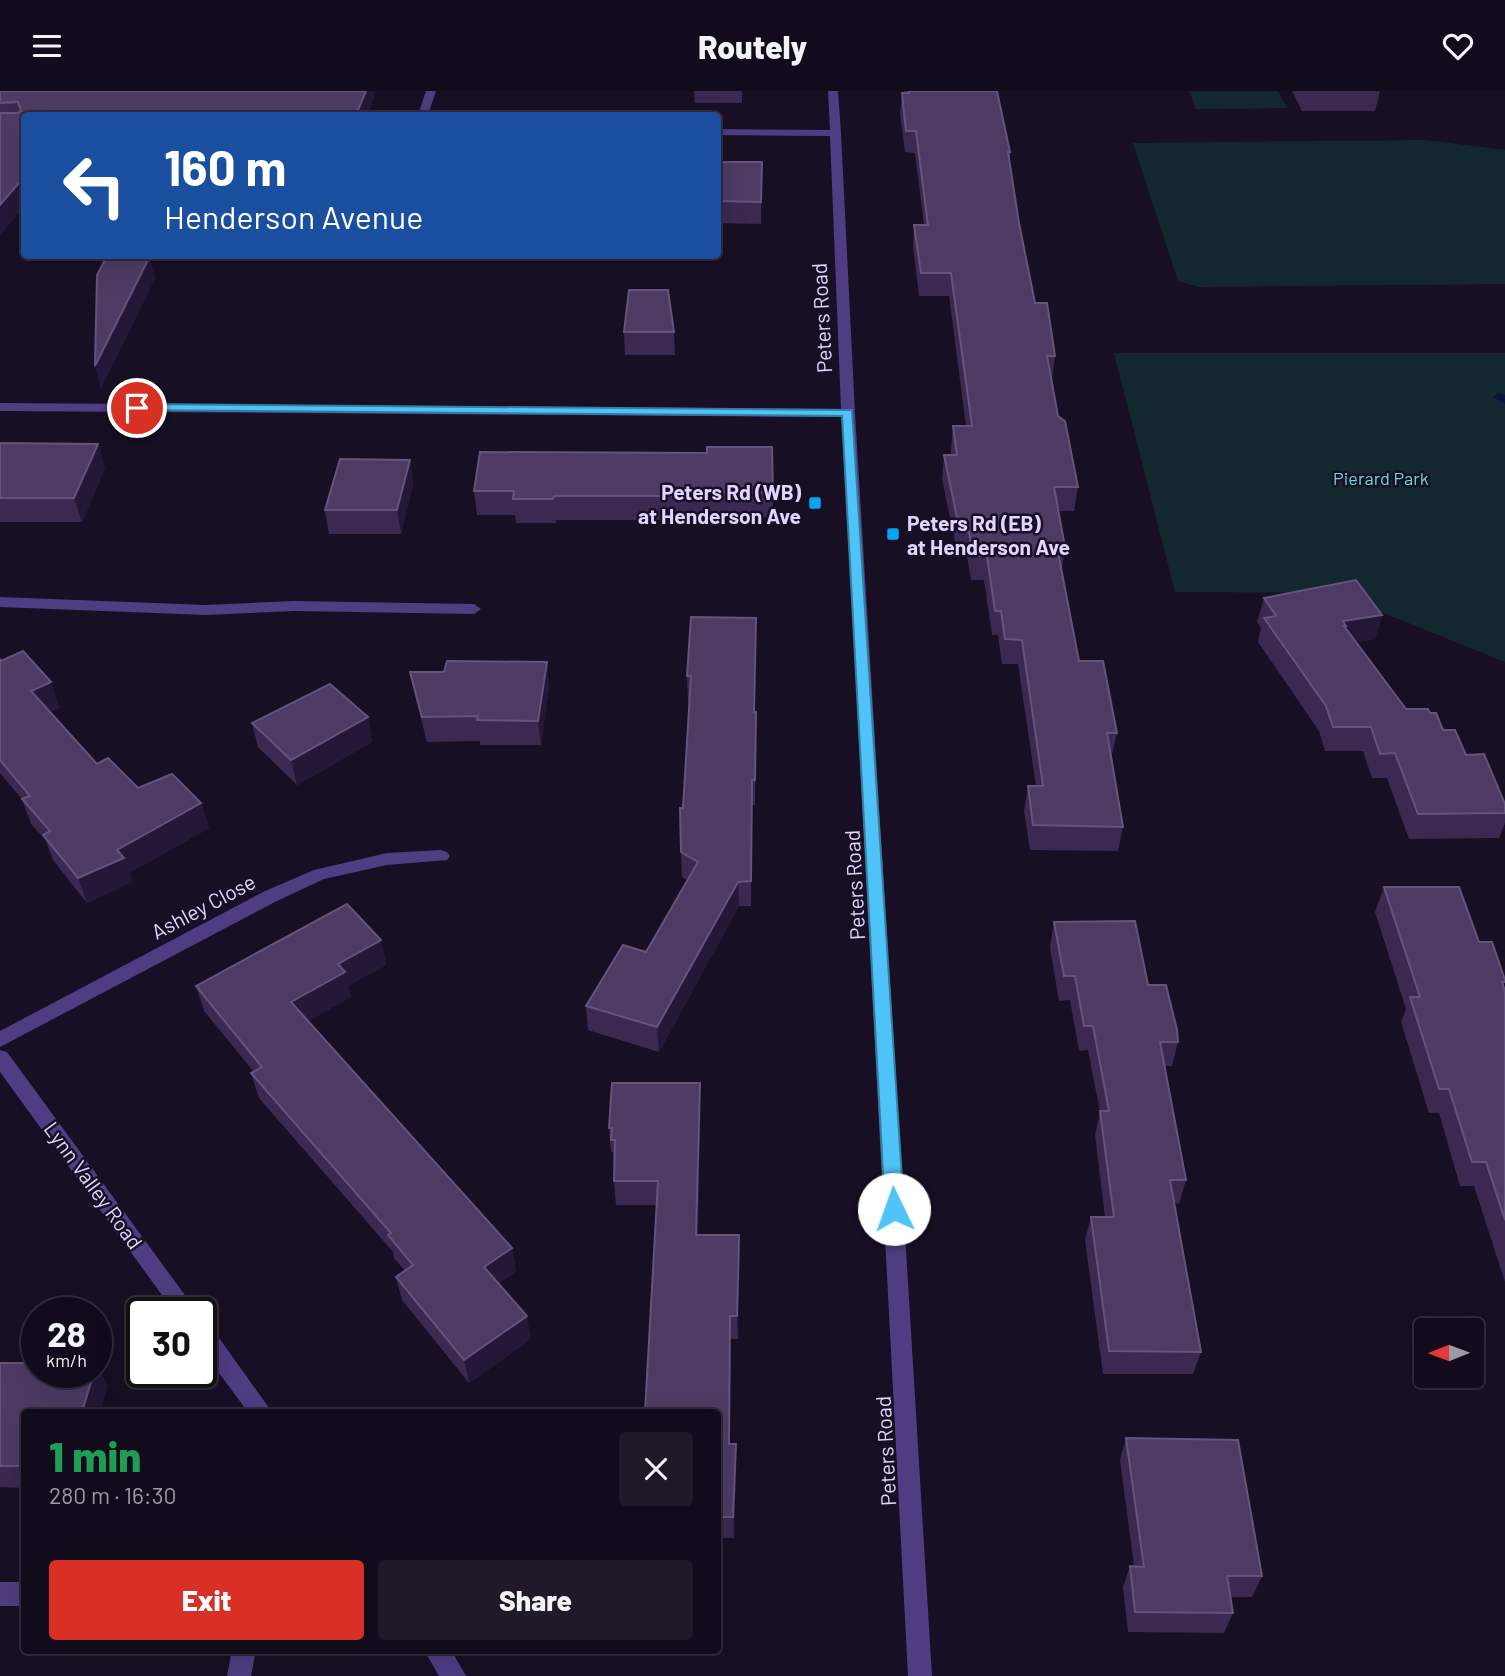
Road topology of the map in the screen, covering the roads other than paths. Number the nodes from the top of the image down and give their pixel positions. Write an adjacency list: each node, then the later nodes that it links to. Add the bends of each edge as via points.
1 (431, 91): 3 (street)
2 (833, 91): 5 (street, Peters Road)
3 (424, 112)
4 (721, 132): 5 (street)
5 (836, 133): 7 (street, Peters Road)
6 (0, 407): 7 (street)
7 (848, 412): 22 (street, Peters Road)
8 (0, 603): 9 (street, via 206,610 294,606)
9 (474, 609)
10 (441, 856): 11 (street, Ashley Close, via 387,859 320,874)
11 (0, 1040)
12 (0, 1057): 13 (street, Lynn Valley Road)
13 (176, 1297)
14 (217, 1353): 15 (street)
15 (259, 1409)
16 (0, 1594): 17 (street)
17 (21, 1594)
18 (243, 1654): 20 (street)
19 (439, 1654): 21 (street)
20 (239, 1676)
21 (454, 1676)
22 (920, 1676)

